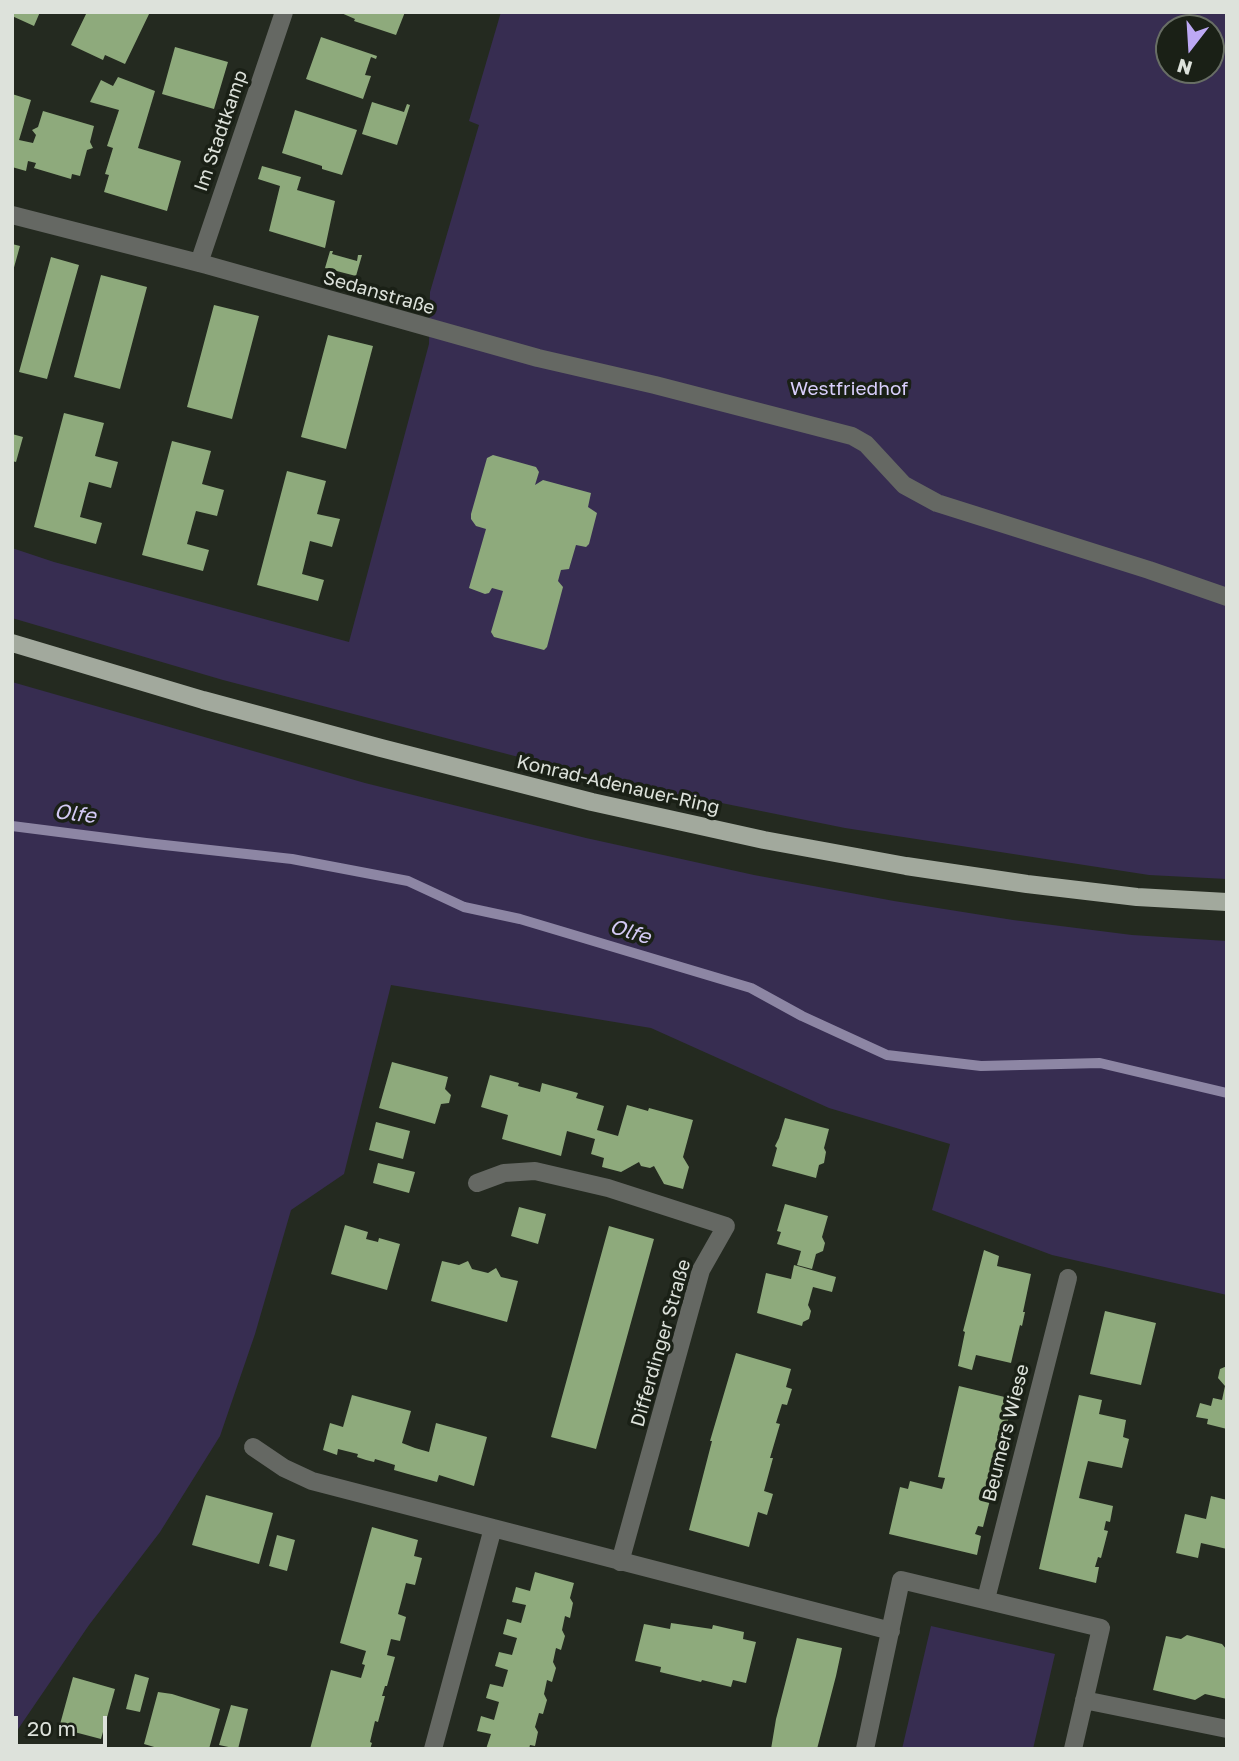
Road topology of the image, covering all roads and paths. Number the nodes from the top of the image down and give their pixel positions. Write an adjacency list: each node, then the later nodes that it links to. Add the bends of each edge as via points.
1 (284, 12): 3 (street, Im Stadtkamp)
2 (12, 215): 3 (street, Sedanstraße)
3 (199, 263): 4 (street, Sedanstraße, via 538,358 852,436 866,444 904,485 937,503)
4 (1227, 597)
5 (12, 643): 6 (main road, Konrad-Adenauer-Ring, via 381,748 764,840 1027,884)
6 (1227, 902)
7 (477, 1184): 11 (street, Differdinger Straße, via 504,1173 535,1171 608,1188 726,1226 701,1270)
8 (1068, 1278): 12 (street, Beumers Wiese)
9 (253, 1447): 10 (street, via 312,1481)
10 (493, 1528): 11 (street); 16 (street)
11 (620, 1562): 13 (street)
12 (986, 1599): 13 (street, via 901,1580); 14 (street, via 1101,1628)
13 (891, 1631): 17 (street)
14 (1084, 1700): 15 (street); 18 (street)
15 (1227, 1729)
16 (433, 1749)
17 (865, 1749)
18 (1073, 1749)

